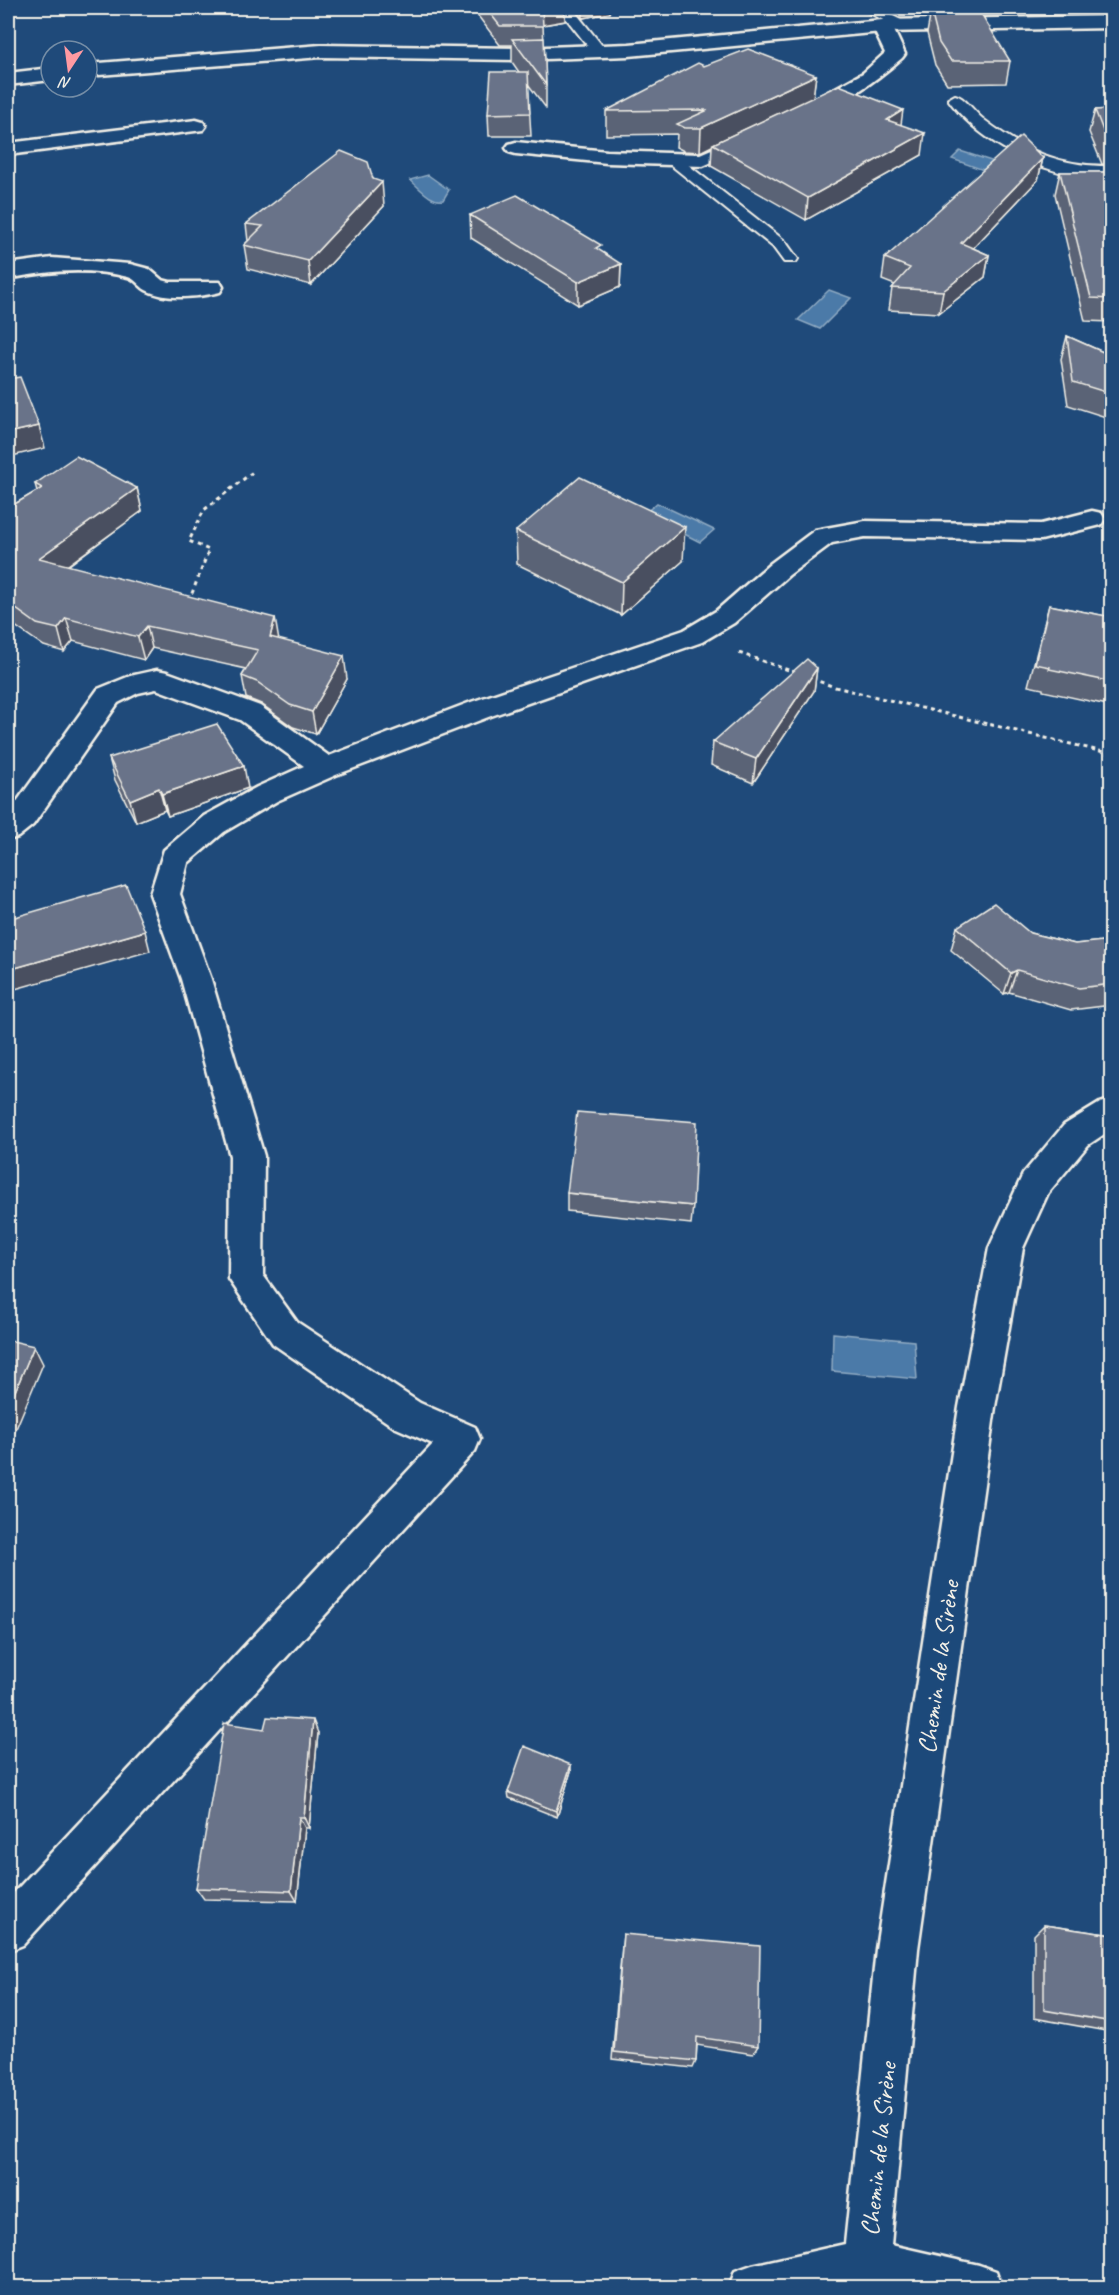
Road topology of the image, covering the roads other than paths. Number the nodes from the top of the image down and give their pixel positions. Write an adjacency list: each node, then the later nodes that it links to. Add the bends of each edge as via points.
1 (565, 8): 6 (lane)
2 (867, 8): 4 (lane)
3 (1112, 22): 4 (street)
4 (904, 25): 5 (street)
5 (882, 26): 6 (street); 11 (street, via 895,54 870,77)
6 (599, 51): 7 (street, via 321,51)
7 (99, 69)
8 (39, 75): 9 (street)
9 (8, 79)
10 (955, 99): 17 (lane, via 979,125 1042,159 1070,170)
11 (787, 121)
12 (196, 126): 15 (street)
13 (766, 131): 16 (street, via 703,160)
14 (516, 148): 16 (street)
15 (8, 150)
16 (672, 159): 18 (lane, via 779,244)
17 (1112, 171)
18 (790, 259)
19 (8, 272): 20 (street, via 57,264 142,274 154,285 179,290)
20 (212, 287)
21 (1105, 519): 22 (street, via 1041,532 865,529 824,536 725,617 693,636 481,709)
22 (326, 768): 23 (street, via 250,712 157,679 130,685 108,696 23,818); 25 (street, via 267,794 214,824 174,858 165,894 196,979 247,1156 246,1279 285,1333 407,1415 462,1439)
23 (8, 829)
24 (1112, 1112): 26 (street, Chemin de la Sirène, via 1076,1135 1035,1185 1006,1248 977,1407 897,1949)
25 (8, 1930)
26 (866, 2263): 27 (street, Chemin de la Sirène); 28 (street, Chemin de la Sirène)
27 (752, 2288)
28 (979, 2288)

